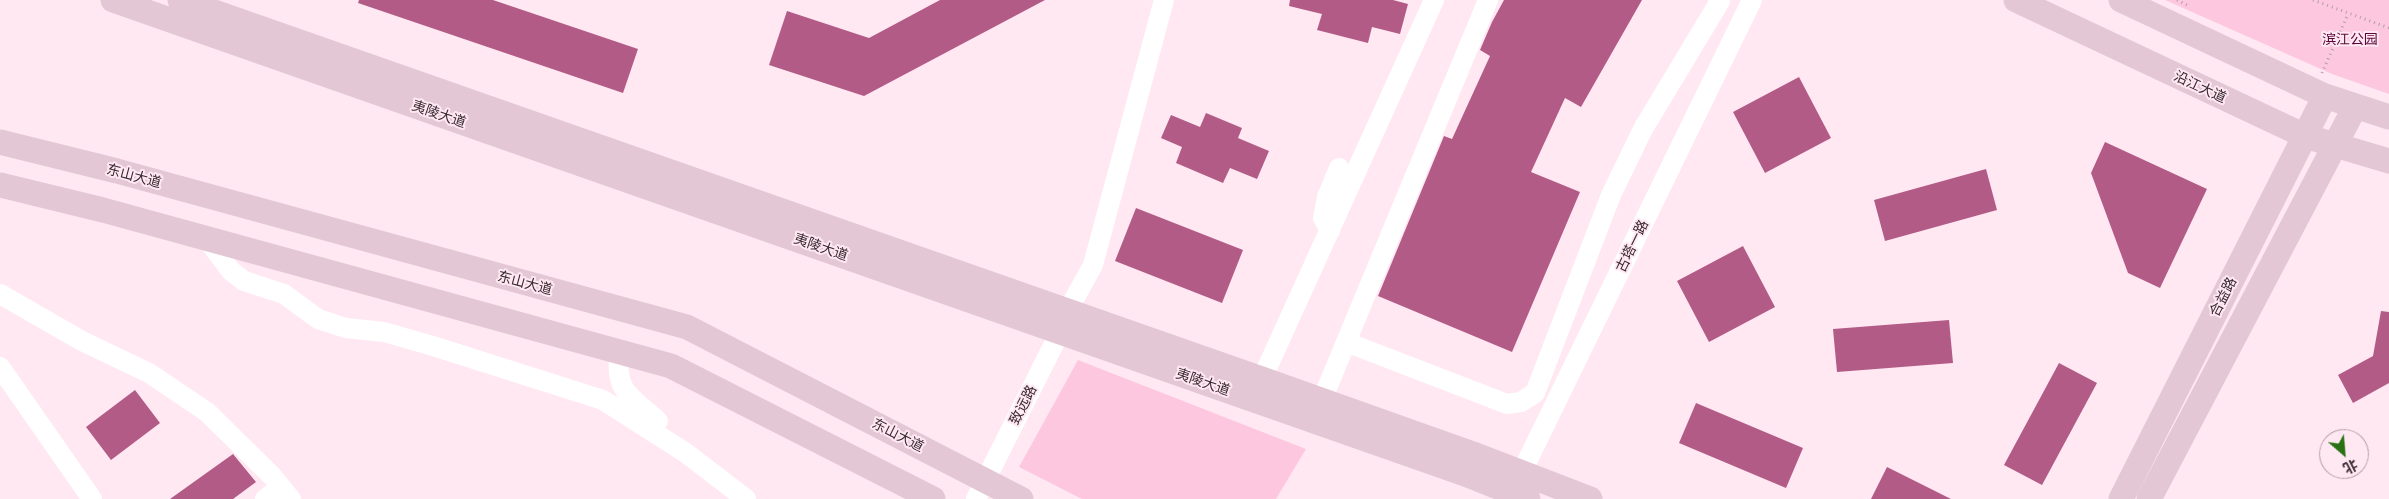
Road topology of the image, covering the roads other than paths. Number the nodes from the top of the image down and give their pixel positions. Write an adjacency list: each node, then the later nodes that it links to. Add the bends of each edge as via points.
1 (113, 0): 22 (main road, 夷陵大道)
2 (180, 0): 22 (main road, 夷陵大道)
3 (1164, 0): 22 (street, 致远路, via 1093,264)
4 (1434, 0): 19 (street)
5 (1488, 0): 23 (street)
6 (1718, 0): 23 (street, via 1643,129 1611,195 1535,393 1521,402 1507,404)
7 (1752, 0): 29 (street, 古塔一路)
8 (2016, 0): 13 (main road, 沿江大道)
9 (2121, 0): 10 (main road)
10 (2323, 85): 11 (main road); 13 (main road, 合益路)
11 (2355, 107): 12 (main road); 15 (main road, 合益路)
12 (2389, 117)
13 (2305, 136): 15 (main road, 沿江大道); 37 (main road, 合益路)
14 (0, 142): 30 (main road, 东山大道, via 687,327)
15 (2335, 145): 16 (main road, 沿江大道); 38 (main road, 合益路)
16 (2389, 161)
17 (1339, 168): 19 (street, via 1327,197 1323,218)
18 (0, 185): 20 (main road)
19 (1330, 231): 26 (street)
20 (207, 239): 24 (main road); 28 (street, via 231,271 244,281 284,294 318,319 346,328 384,332 425,343 603,400)
21 (0, 294): 31 (street, via 82,341 149,373 207,412)
22 (1064, 321): 26 (main road, 夷陵大道); 29 (main road, 夷陵大道); 30 (street, 致远路)
23 (1346, 342): 27 (street)
24 (620, 352): 28 (street, via 617,370 623,389 640,408 657,420 662,429); 34 (main road, via 671,366)
25 (0, 367): 32 (street)
26 (1262, 379): 27 (main road, 夷陵大道)
27 (1322, 400): 29 (main road, 夷陵大道)
28 (660, 435): 33 (street)
29 (1521, 488): 36 (main road, 夷陵大道)
30 (981, 489): 35 (main road, 东山大道)
31 (279, 495)
32 (92, 499)
33 (746, 499)
34 (932, 499)
35 (1021, 499)
36 (1590, 499)
37 (2121, 499)
38 (2149, 499)

